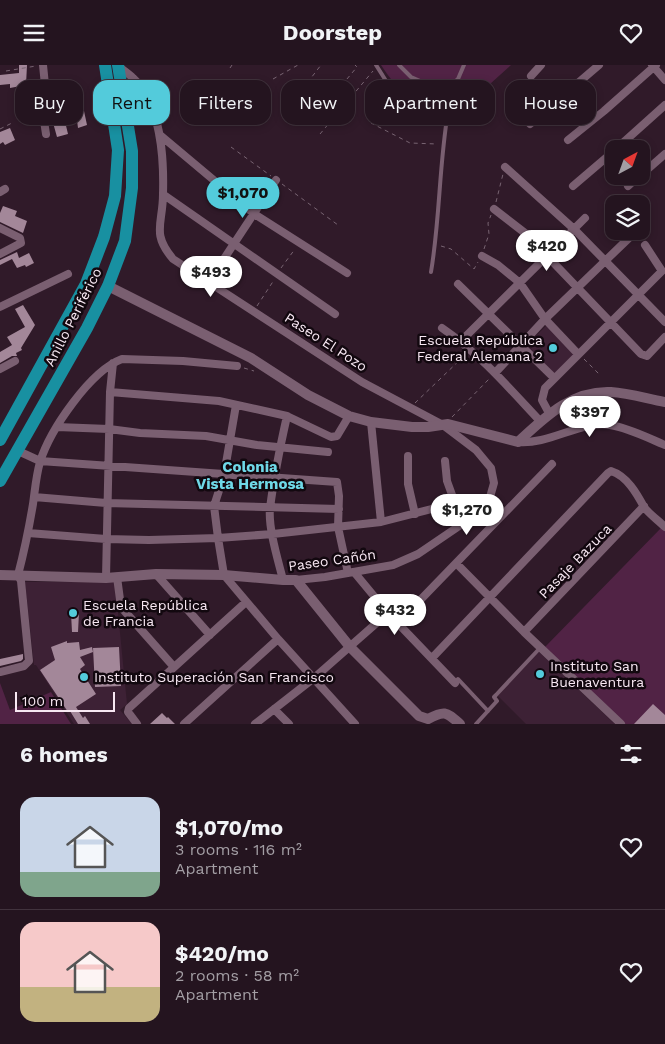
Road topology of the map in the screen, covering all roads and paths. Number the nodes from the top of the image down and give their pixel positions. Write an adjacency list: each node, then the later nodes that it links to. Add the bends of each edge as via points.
1 (39, 65): 13 (path)
2 (43, 65): 26 (street, via 42,108)
3 (113, 65): 28 (street, Paseo El Pozo, via 134,79 144,92); 60 (highway, Anillo Periférico, via 132,151 132,188 125,241); 83 (highway, Anillo Periférico, via 118,150 115,196 86,284)
4 (298, 65): 15 (path)
5 (321, 65): 16 (path)
6 (355, 65): 17 (path, via 357,67)
7 (399, 65): 8 (lane, via 411,77 434,87 448,87 458,79)
8 (464, 65)
9 (540, 65): 14 (street)
10 (600, 65): 19 (street)
11 (376, 66): 18 (lane); 27 (path)
12 (654, 66): 20 (street); 29 (street)
13 (6, 71)
14 (531, 76)
15 (273, 79)
16 (309, 80)
17 (346, 80)
18 (385, 80)
19 (582, 80)
20 (665, 80)
21 (665, 105): 30 (street)
22 (12, 123): 25 (path)
23 (375, 125): 31 (path, via 410,143)
24 (446, 125): 31 (lane)
25 (0, 129)
26 (46, 134)
27 (320, 134)
28 (160, 135): 39 (street, Paseo El Pozo); 41 (street)
29 (568, 140)
30 (626, 140)
31 (442, 144): 48 (lane)
32 (231, 147): 37 (path)
33 (665, 154): 36 (street)
34 (605, 158): 38 (street)
35 (505, 167): 40 (path); 45 (street)
36 (650, 167)
37 (276, 180): 41 (street); 43 (path)
38 (573, 185)
39 (164, 195): 47 (street); 57 (street, Paseo El Pozo, via 159,221 164,248 173,259)
40 (494, 209): 51 (street, via 526,233); 52 (path)
41 (253, 213): 47 (street); 55 (street)
42 (585, 218): 45 (street)
43 (338, 225)
44 (0, 228): 50 (street, via 20,238 21,243)
45 (574, 229): 51 (street); 53 (street)
46 (627, 240): 53 (street)
47 (234, 243): 57 (street); 65 (street)
48 (435, 244): 52 (path, via 451,249 474,269); 54 (lane)
49 (645, 245): 62 (street, via 662,271)
50 (0, 254)
51 (547, 255): 58 (street); 61 (street)
52 (482, 256): 58 (street)
53 (605, 262): 61 (street); 62 (street)
54 (431, 272)
55 (347, 273)
56 (68, 274): 63 (street)
57 (208, 283): 87 (street, Paseo El Pozo, via 362,382)
58 (520, 283): 64 (street); 66 (street)
59 (458, 284): 64 (street)
60 (108, 286): 85 (highway, Anillo Periférico); 89 (street, via 251,358 308,395)
61 (578, 289): 66 (street); 68 (street)
62 (639, 295): 67 (street); 68 (street)
63 (0, 307)
64 (489, 312): 71 (street); 72 (street)
65 (336, 314)
66 (545, 319): 72 (street); 74 (street)
67 (665, 322)
68 (611, 323): 70 (street, via 644,356); 74 (street)
69 (442, 328): 71 (street)
70 (665, 337)
71 (461, 341): 73 (street)
72 (522, 345): 79 (street); 81 (street)
73 (470, 350): 79 (street); 87 (path)
74 (578, 354): 80 (path); 81 (street)
75 (15, 361): 78 (street)
76 (112, 363): 77 (street, via 133,359); 82 (street); 94 (street, via 99,372 73,402)
77 (237, 366)
78 (0, 369)
79 (495, 373): 91 (street); 93 (path)
80 (599, 374)
81 (554, 378): 88 (street, via 542,393)
82 (110, 392): 86 (street); 95 (street)
83 (25, 395): 85 (highway, via 35,393 40,396); 96 (highway, Anillo Periférico)
84 (665, 402): 88 (street, via 601,392 566,402)
85 (42, 405): 101 (highway, Anillo Periférico)
86 (236, 405): 90 (street); 97 (street)
87 (411, 407): 93 (street, Paseo El Pozo)
88 (549, 413): 91 (street)
89 (349, 416): 90 (street, via 337,436 331,437); 92 (street)
90 (287, 417): 100 (street)
91 (540, 421): 98 (street)
92 (371, 422): 93 (street, via 412,427); 120 (street)
93 (445, 424): 98 (street, Paseo El Pozo); 119 (street, Paseo Cañón, via 476,450 491,468 494,483 490,497)
94 (57, 427): 95 (street); 104 (street)
95 (109, 429): 97 (street); 107 (street)
96 (0, 440)
97 (230, 440): 100 (street); 108 (street)
98 (518, 442): 99 (street, via 528,443 584,427 609,424)
99 (665, 445)
100 (280, 447): 102 (street); 109 (street)
101 (16, 450): 104 (street); 110 (highway, Anillo Periférico)
102 (328, 452)
103 (408, 456): 118 (street, via 408,484)
104 (40, 461): 107 (street); 111 (street)
105 (445, 461): 113 (street)
106 (552, 464): 127 (street)
107 (109, 467): 108 (street); 112 (street)
108 (224, 475): 109 (street); 114 (street)
109 (274, 478): 116 (street); 117 (street, via 337,482)
110 (0, 481)
111 (34, 497): 112 (street); 123 (street)
112 (106, 503): 114 (street); 126 (street)
113 (455, 503): 118 (street); 119 (street)
114 (214, 506): 116 (street); 125 (street)
115 (644, 506): 122 (street); 137 (street, via 620,476 611,471); 141 (street, Pasaje Bazuca)
116 (270, 507): 117 (street); 124 (street)
117 (339, 509): 121 (street)
118 (415, 514): 120 (street)
119 (468, 520): 128 (street, Paseo Cañón, via 418,554 393,565)
120 (381, 522): 121 (street)
121 (338, 527): 124 (street); 128 (street)
122 (665, 527)
123 (28, 533): 126 (street); 131 (street)
124 (272, 534): 125 (street); 135 (street)
125 (218, 538): 126 (street); 132 (street)
126 (106, 539): 134 (street)
127 (456, 563): 137 (street); 140 (street)
128 (351, 572): 136 (street, Paseo Cañón); 139 (street)
129 (156, 574): 132 (street, Paseo Cañón); 133 (street, Paseo Cañón); 142 (street)
130 (0, 575): 131 (street, Paseo Cañón)
131 (18, 575): 134 (street, Paseo Cañón); 148 (street, via 29,661 24,666)
132 (224, 575): 135 (street, Paseo Cañón); 138 (street)
133 (117, 577): 134 (street, Paseo Cañón); 147 (street, via 121,607)
134 (106, 578)
135 (282, 580): 136 (street, Paseo Cañón)
136 (296, 580): 144 (street)
137 (490, 597): 141 (street); 146 (street)
138 (246, 602): 142 (street); 143 (street)
139 (388, 613): 140 (street); 144 (street)
140 (398, 623): 146 (street)
141 (524, 632): 145 (street)
142 (210, 635): 147 (street)
143 (278, 639): 149 (street); 155 (street)
144 (350, 647): 149 (street); 153 (street, via 419,716 428,719)
145 (541, 648): 152 (lane, via 494,697 497,701); 162 (street)
146 (432, 659): 150 (street)
147 (174, 667): 154 (street, via 129,708 128,713)
148 (0, 672)
149 (314, 678): 151 (street); 158 (street)
150 (455, 683): 152 (lane, via 458,679)
151 (274, 709): 156 (street); 157 (street)
152 (488, 711): 161 (lane)
153 (441, 712): 159 (street); 160 (street)
154 (137, 724)
155 (184, 724)
156 (255, 724)
157 (289, 724)
158 (355, 724)
159 (430, 724)
160 (460, 724)
161 (476, 724)
162 (621, 724)

